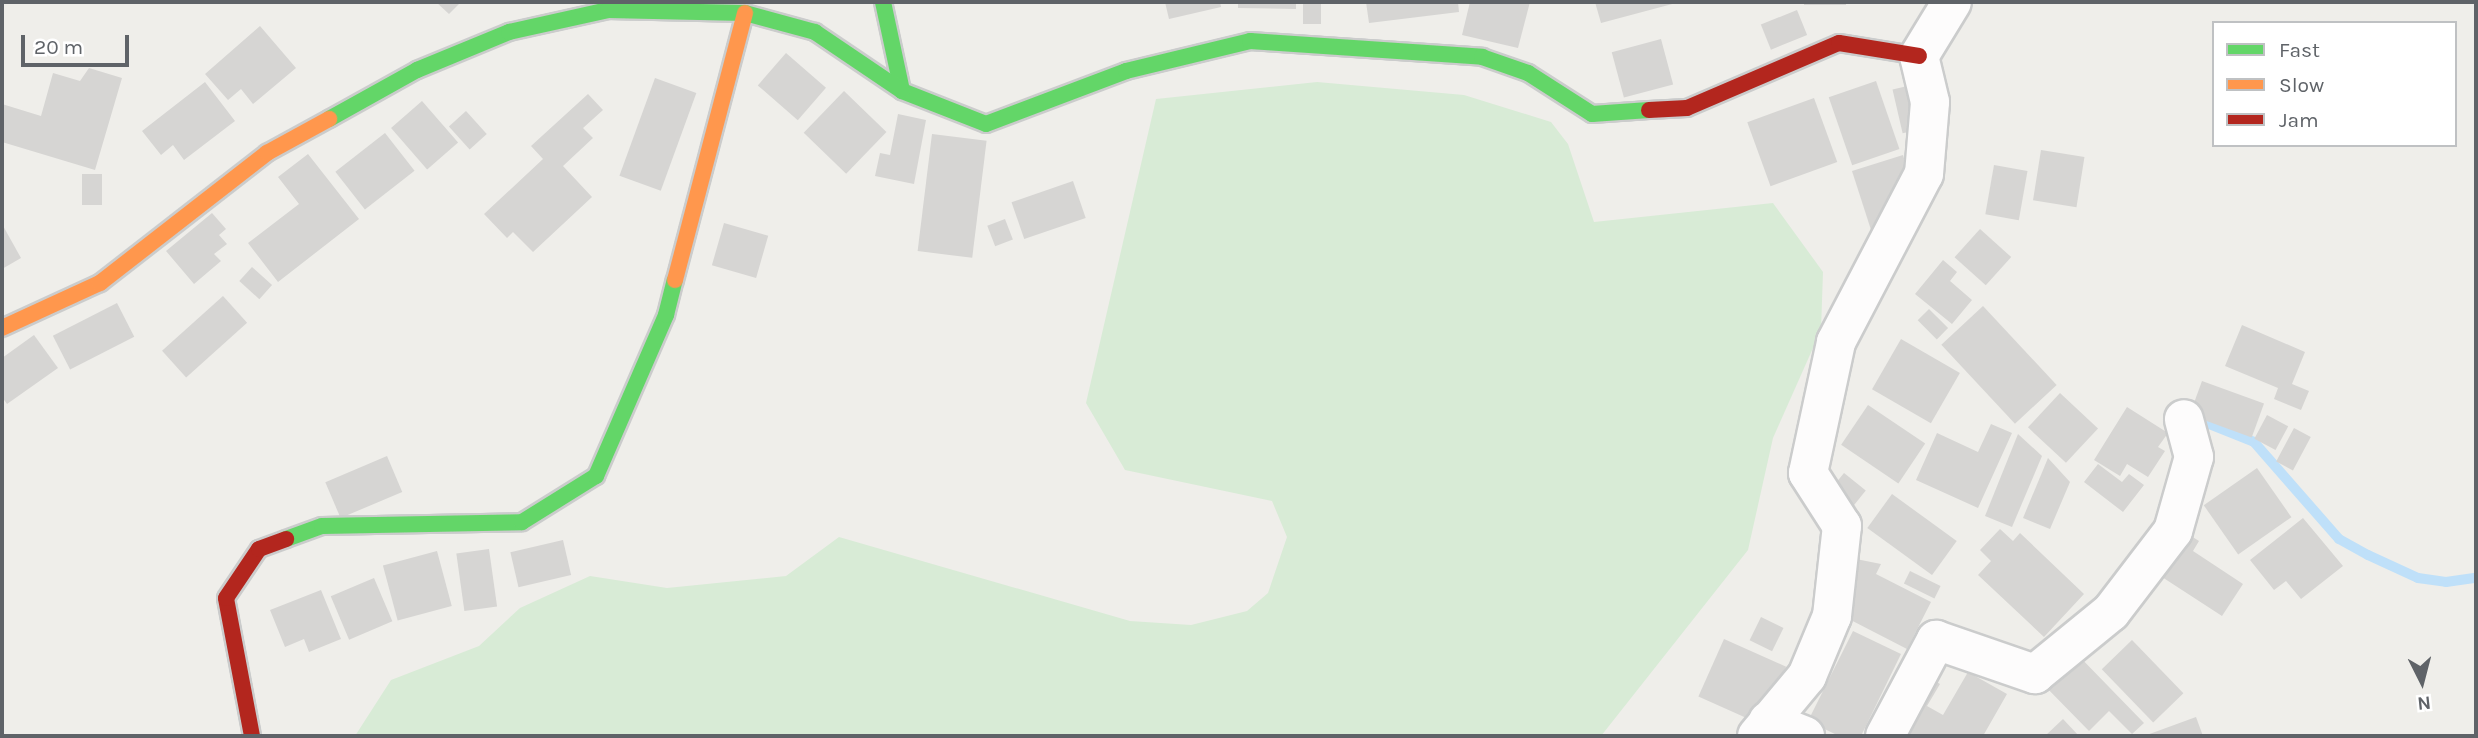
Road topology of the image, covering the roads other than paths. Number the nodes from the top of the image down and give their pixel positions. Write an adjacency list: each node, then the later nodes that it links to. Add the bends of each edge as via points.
1 (883, 2): 5 (street)
2 (1952, 2): 4 (street)
3 (745, 13): 5 (street, via 815,32); 6 (street, via 608,10 509,32 428,65 267,153 100,283); 9 (street, via 666,314 596,476 522,522 322,526 258,549 226,598)
4 (1919, 55): 5 (street, via 1839,43 1687,108 1592,114 1528,73 1482,57 1250,41 1126,71 986,124); 8 (street, via 1930,102 1924,174 1836,342 1808,473 1842,527 1832,616 1807,676)
5 (902, 91)
6 (2, 328)
7 (2184, 419): 11 (street, via 2194,457 2173,531 2111,612 2035,674 1936,640)
8 (1763, 728): 10 (street)
9 (252, 736)
10 (1805, 736)
11 (1885, 736)

